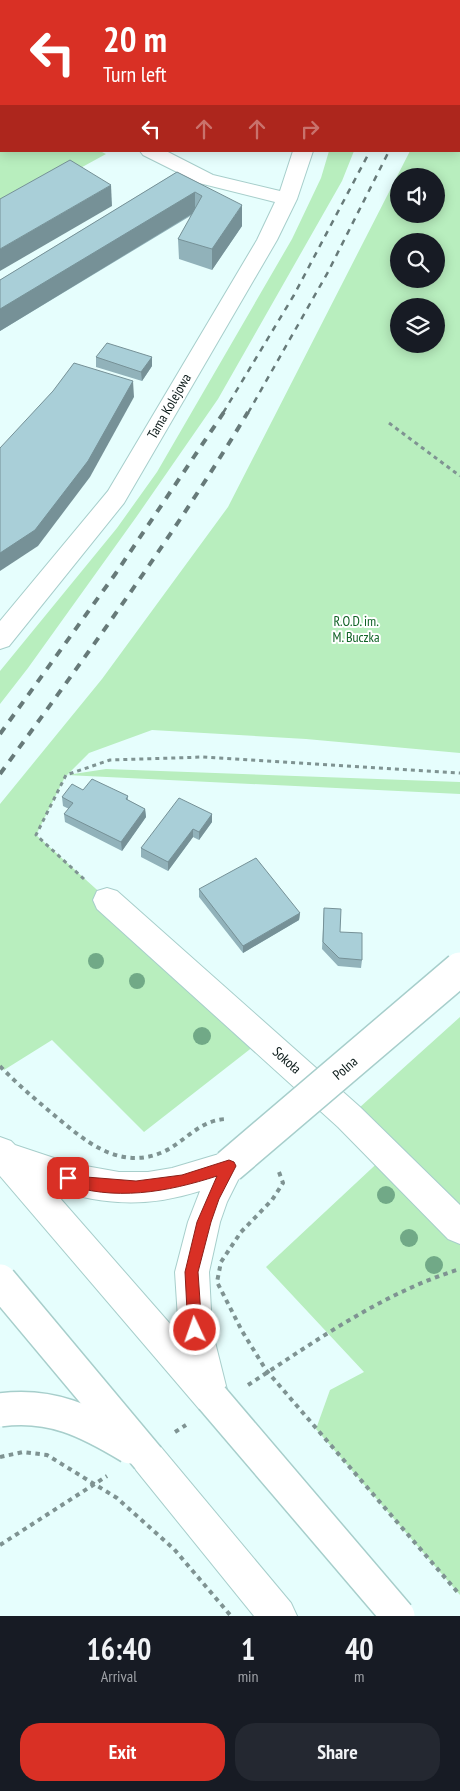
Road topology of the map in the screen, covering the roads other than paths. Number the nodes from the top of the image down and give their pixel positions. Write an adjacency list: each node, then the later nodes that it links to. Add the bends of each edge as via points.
1 (152, 152): 3 (street, via 206,179)
2 (303, 152): 3 (street, Tama Kolejowa)
3 (287, 199): 4 (street, Tama Kolejowa, via 267,240 116,498)
4 (0, 639)
5 (107, 900): 9 (street, Sokoła, via 349,1118)
6 (460, 969): 8 (street, Polna, bridge)
7 (2, 1154): 8 (street, via 86,1183 136,1188 182,1181); 11 (street)
8 (229, 1166): 11 (street, via 204,1222 192,1272 195,1330)
9 (460, 1228)
10 (0, 1281): 13 (street, bridge)
11 (212, 1398): 15 (street, bridge)
12 (0, 1410): 13 (street, bridge, via 43,1408 78,1418)
13 (148, 1458): 14 (street)
14 (278, 1616)
15 (398, 1616)

